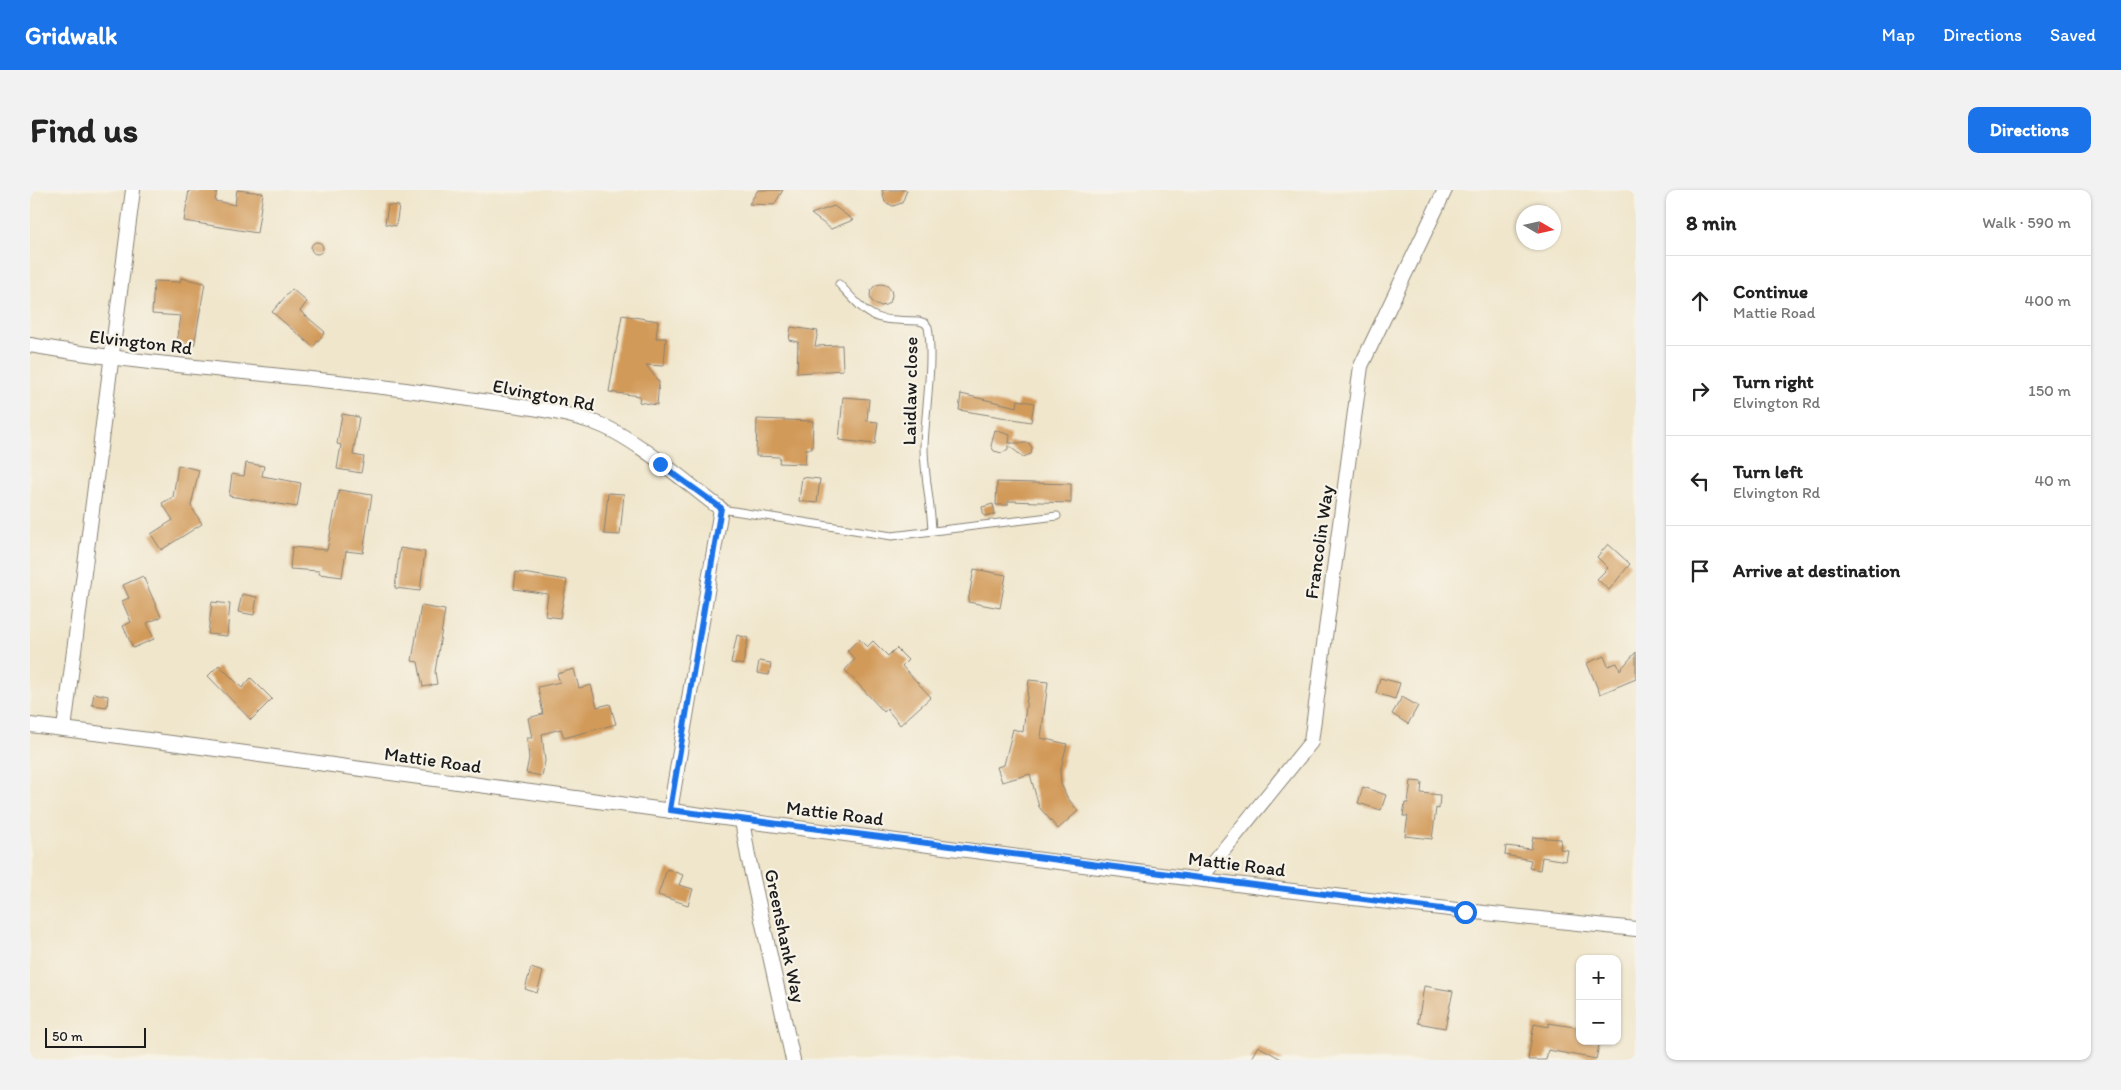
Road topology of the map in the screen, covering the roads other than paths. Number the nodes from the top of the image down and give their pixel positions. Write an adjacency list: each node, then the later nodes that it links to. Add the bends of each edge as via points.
1 (133, 190): 5 (street)
2 (1445, 190): 13 (street, Francolin Way, via 1362,366 1311,742)
3 (839, 284): 8 (lane, Laidlaw close, via 862,309 876,318 919,322 928,327 924,450)
4 (30, 345): 5 (street, Elvington Rd)
5 (111, 359): 6 (street, Elvington Rd, via 418,391 566,415 618,433); 10 (street)
6 (721, 508): 8 (lane, via 892,536); 11 (street)
7 (1057, 516): 8 (lane)
8 (932, 531)
9 (30, 724): 10 (street, Mattie Road)
10 (64, 729): 11 (street, Mattie Road)
11 (670, 810): 12 (street, Mattie Road)
12 (742, 820): 13 (street, Mattie Road); 15 (street, Greenshank Way)
13 (1200, 879): 14 (street, Mattie Road, via 1465,912)
14 (1636, 929)
15 (793, 1060)

